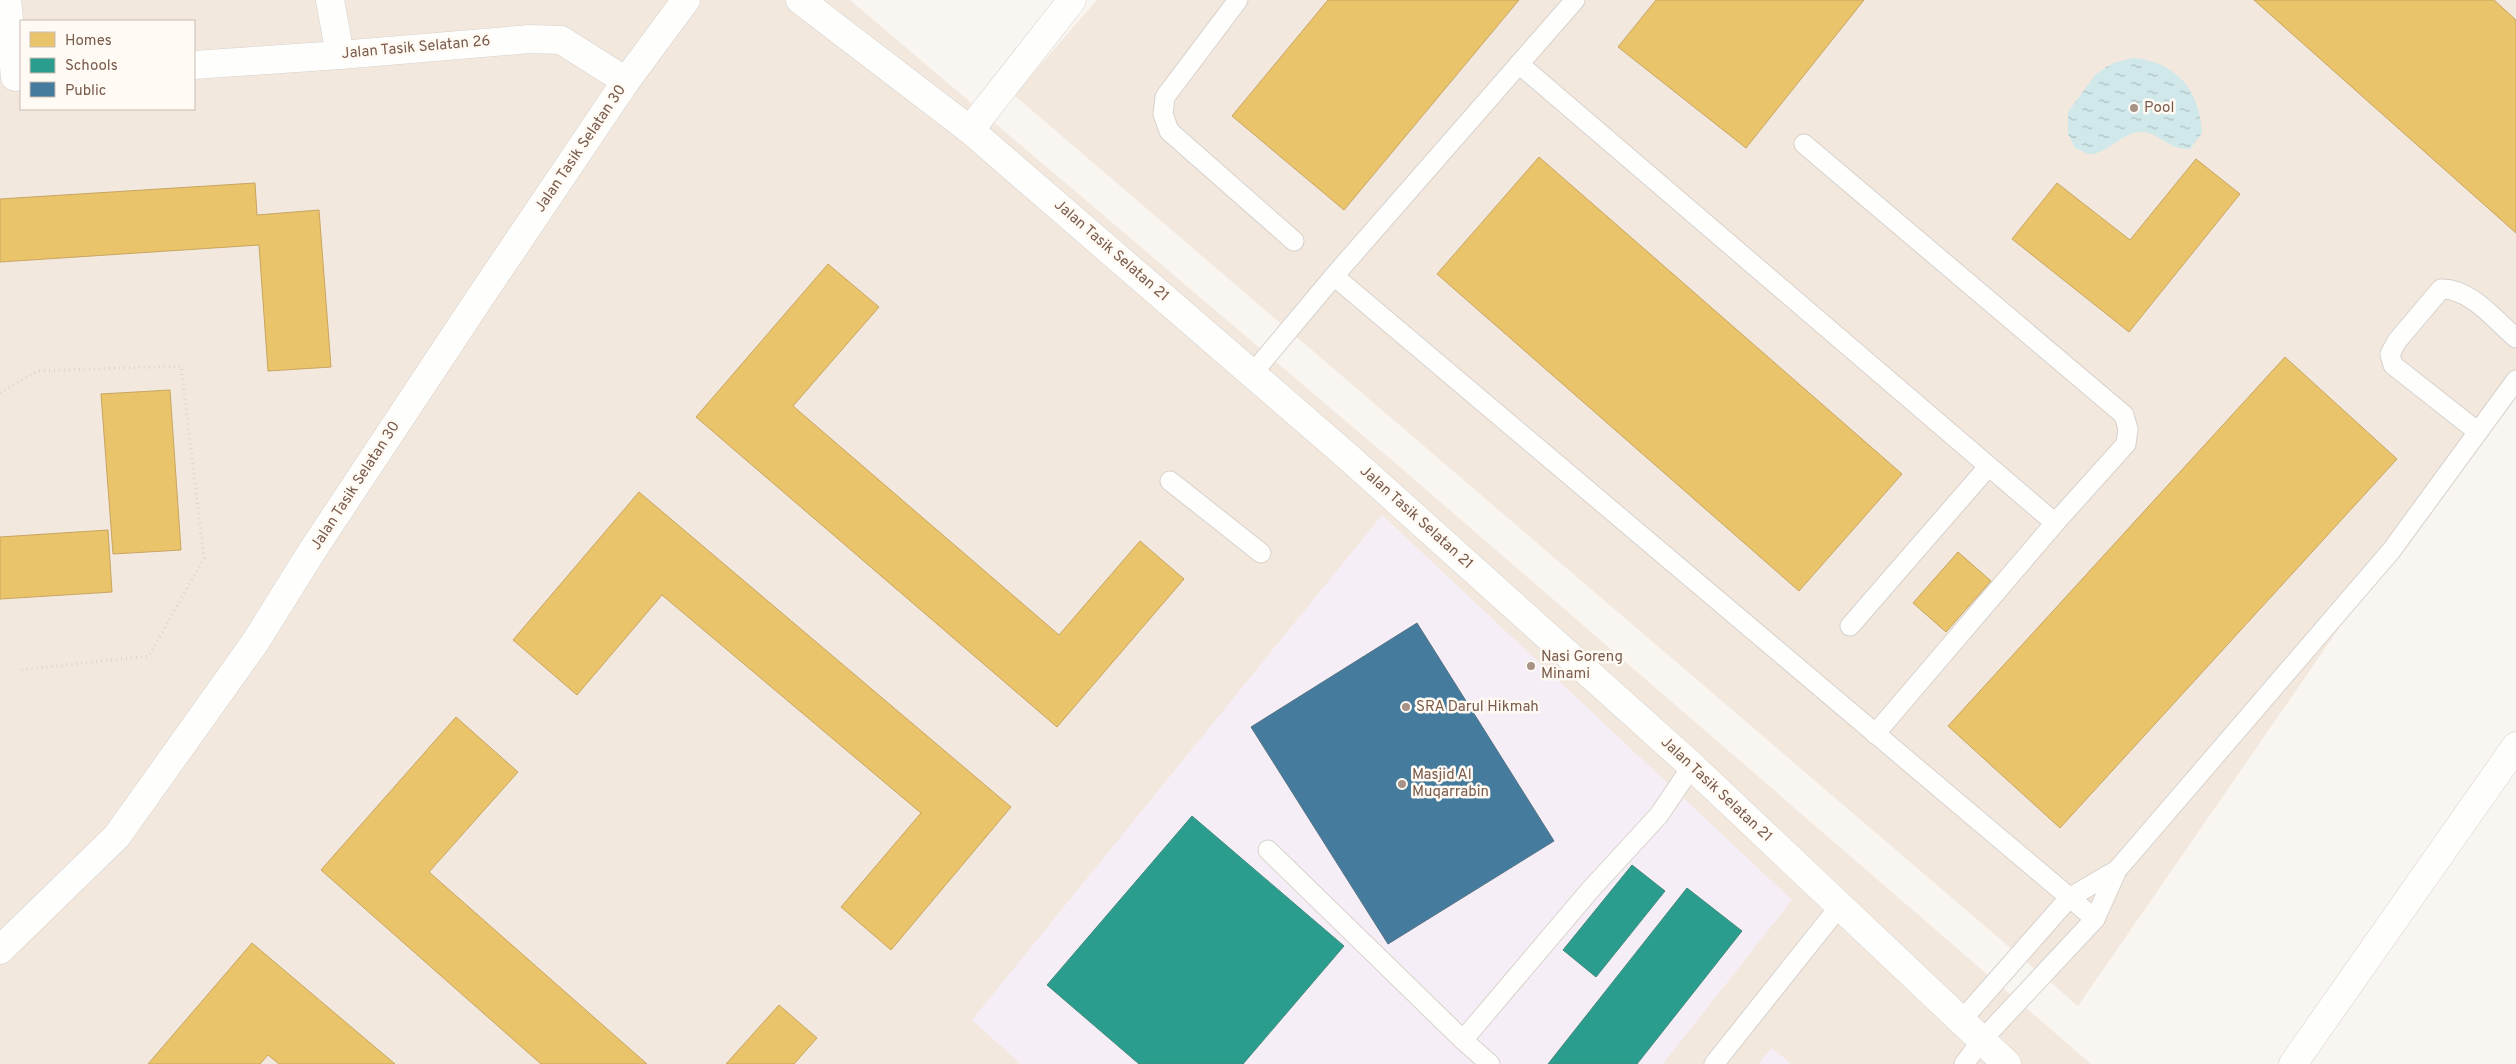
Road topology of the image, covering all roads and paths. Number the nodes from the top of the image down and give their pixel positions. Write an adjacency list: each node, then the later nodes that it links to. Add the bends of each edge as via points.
1 (7, 0): 11 (street)
2 (330, 0): 8 (street)
3 (686, 0): 12 (street, Jalan Tasik Selatan 30)
4 (800, 0): 13 (street, Jalan Tasik Selatan 21)
5 (1072, 0): 13 (street)
6 (1238, 0): 15 (lane, via 1165,97 1162,114 1169,132)
7 (1576, 0): 9 (lane)
8 (340, 55): 10 (street, Jalan Tasik Selatan 26); 12 (street, Jalan Tasik Selatan 26, via 506,40 560,40)
9 (1519, 64): 16 (lane); 22 (lane)
10 (195, 65)
11 (12, 77)
12 (626, 81): 36 (street, Jalan Tasik Selatan 30, via 314,548 254,644 117,836)
13 (970, 130): 18 (street, Jalan Tasik Selatan 21)
14 (1804, 144): 24 (lane, via 2124,415 2128,429 2126,444)
15 (1294, 241)
16 (1334, 276): 18 (lane); 28 (lane)
17 (2516, 338): 21 (lane, via 2464,293 2441,288 2390,354 2393,365)
18 (1252, 374): 30 (street, Jalan Tasik Selatan 21)
19 (2516, 380): 21 (lane)
20 (0, 392): 27 (path, via 37,371 181,366 204,558 149,656)
21 (2478, 432): 32 (lane, via 2391,551)
22 (1988, 467): 24 (lane); 26 (lane)
23 (1170, 481): 25 (lane)
24 (2055, 523): 28 (lane)
25 (1261, 553)
26 (1850, 626)
27 (20, 670)
28 (1875, 734): 33 (lane)
29 (2516, 746): 44 (street)
30 (1692, 766): 34 (street, Jalan Tasik Selatan 21); 38 (lane, via 1659,815)
31 (1268, 850): 38 (lane)
32 (2117, 870): 33 (lane); 35 (lane)
33 (2069, 898): 35 (lane); 37 (lane)
34 (1839, 907): 37 (street, Jalan Tasik Selatan 21); 41 (lane)
35 (2095, 919): 39 (lane)
36 (0, 950)
37 (1962, 1021): 39 (street, Jalan Tasik Selatan 21)
38 (1463, 1040): 40 (lane)
39 (1982, 1040): 42 (lane); 43 (street, Jalan Tasik Selatan 21)
40 (1490, 1064)
41 (1714, 1064)
42 (1964, 1064)
43 (2007, 1064)
44 (2293, 1064)

